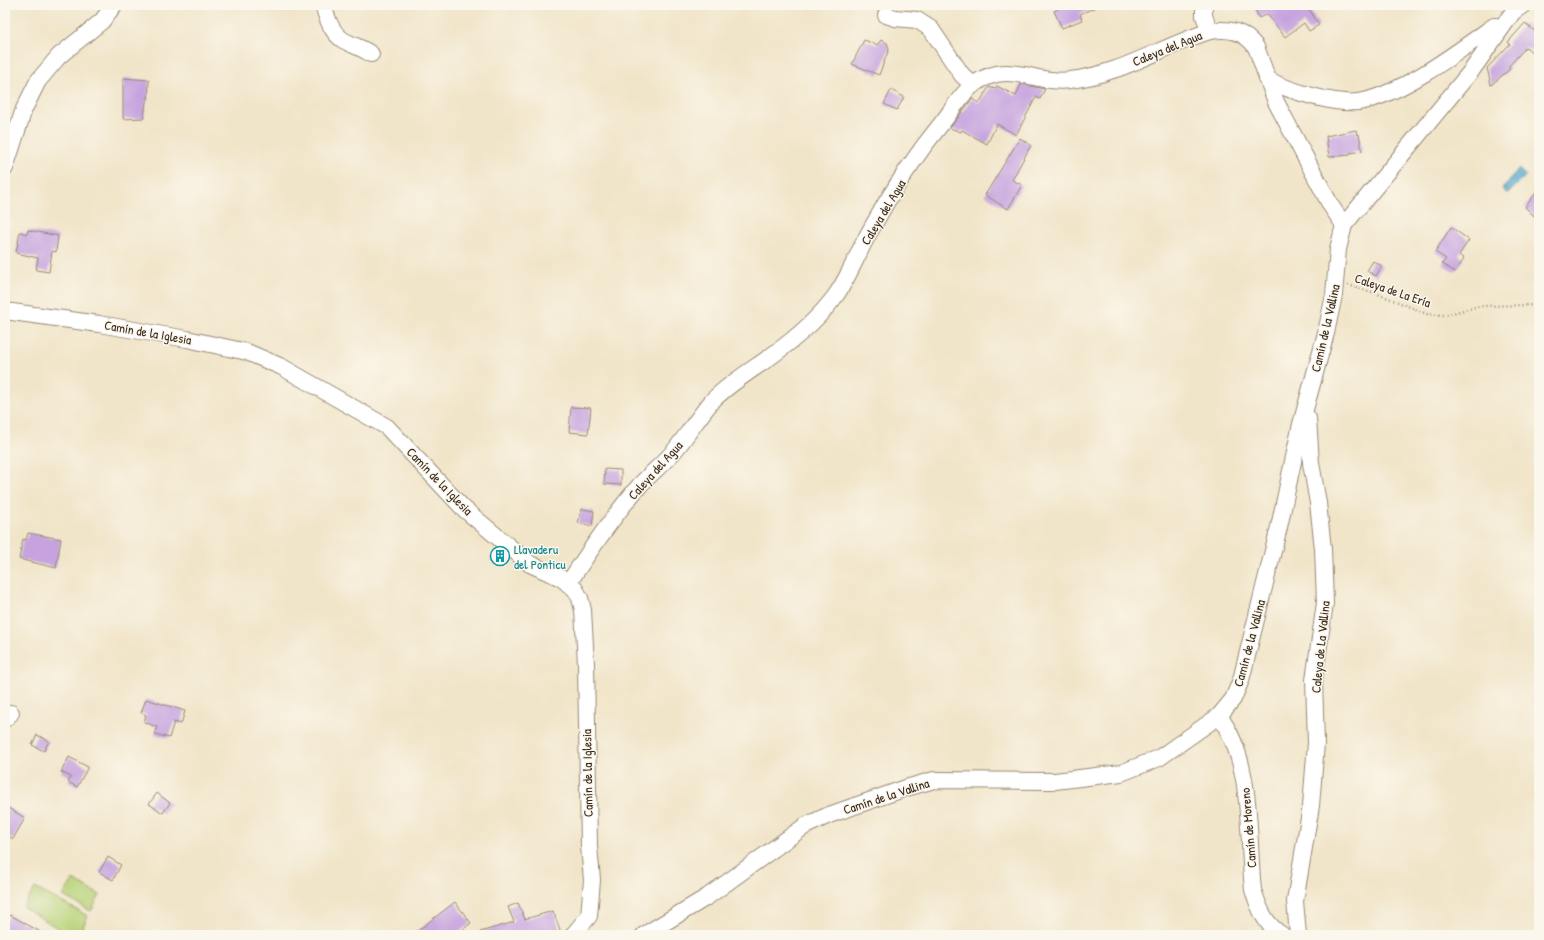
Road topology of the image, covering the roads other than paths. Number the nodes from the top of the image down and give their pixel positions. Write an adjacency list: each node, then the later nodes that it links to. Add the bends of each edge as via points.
1 (114, 5): 11 (street, via 102,21 58,56 38,81 24,109)
2 (323, 5): 8 (street, via 334,32 343,40)
3 (1204, 5): 7 (street, via 1204,16)
4 (1523, 5): 6 (street, Camín de la Vallina, via 1513,12)
5 (886, 16): 10 (street, via 918,20 931,28 962,75)
6 (1502, 27): 9 (street, via 1494,26 1444,61 1406,83 1363,101 1332,100 1296,92); 12 (street, Camín de la Vallina, via 1472,70)
7 (1210, 31): 9 (street, Caleya del Agua, via 1225,29 1242,34 1250,40 1256,47); 10 (street, Caleya del Agua, via 1108,72 1059,81 1022,73 996,74)
8 (371, 54)
9 (1267, 79): 12 (street, Caleya del Agua, via 1276,102)
10 (973, 85): 15 (street, Caleya del Agua, via 936,130 888,200 834,297 777,352 714,399 674,452 639,486 590,548)
11 (5, 168)
12 (1344, 226): 14 (street, Camín de la Vallina, via 1338,249 1336,282 1326,333)
13 (5, 311): 15 (street, Camín de la Iglesia, via 187,338 247,352 282,367 387,427 463,508 530,564 561,578)
14 (1306, 407): 16 (street, Camín de la Vallina, via 1241,680 1233,699); 20 (street, Caleya de La Vallina, via 1322,541 1325,603 1314,680 1316,743 1312,806 1295,901)
15 (568, 584): 17 (street, Camín de la Iglesia, via 580,598 583,610 588,846 592,880 589,916)
16 (1219, 716): 18 (street, Camín de la Vallina, via 1159,758 1121,773 1055,781 934,780 829,815 805,826 707,897); 19 (street, Camín de Moreno, via 1232,740 1243,779 1254,890 1258,906 1268,923)
17 (573, 935)
18 (644, 935)
19 (1282, 935)
20 (1298, 935)

